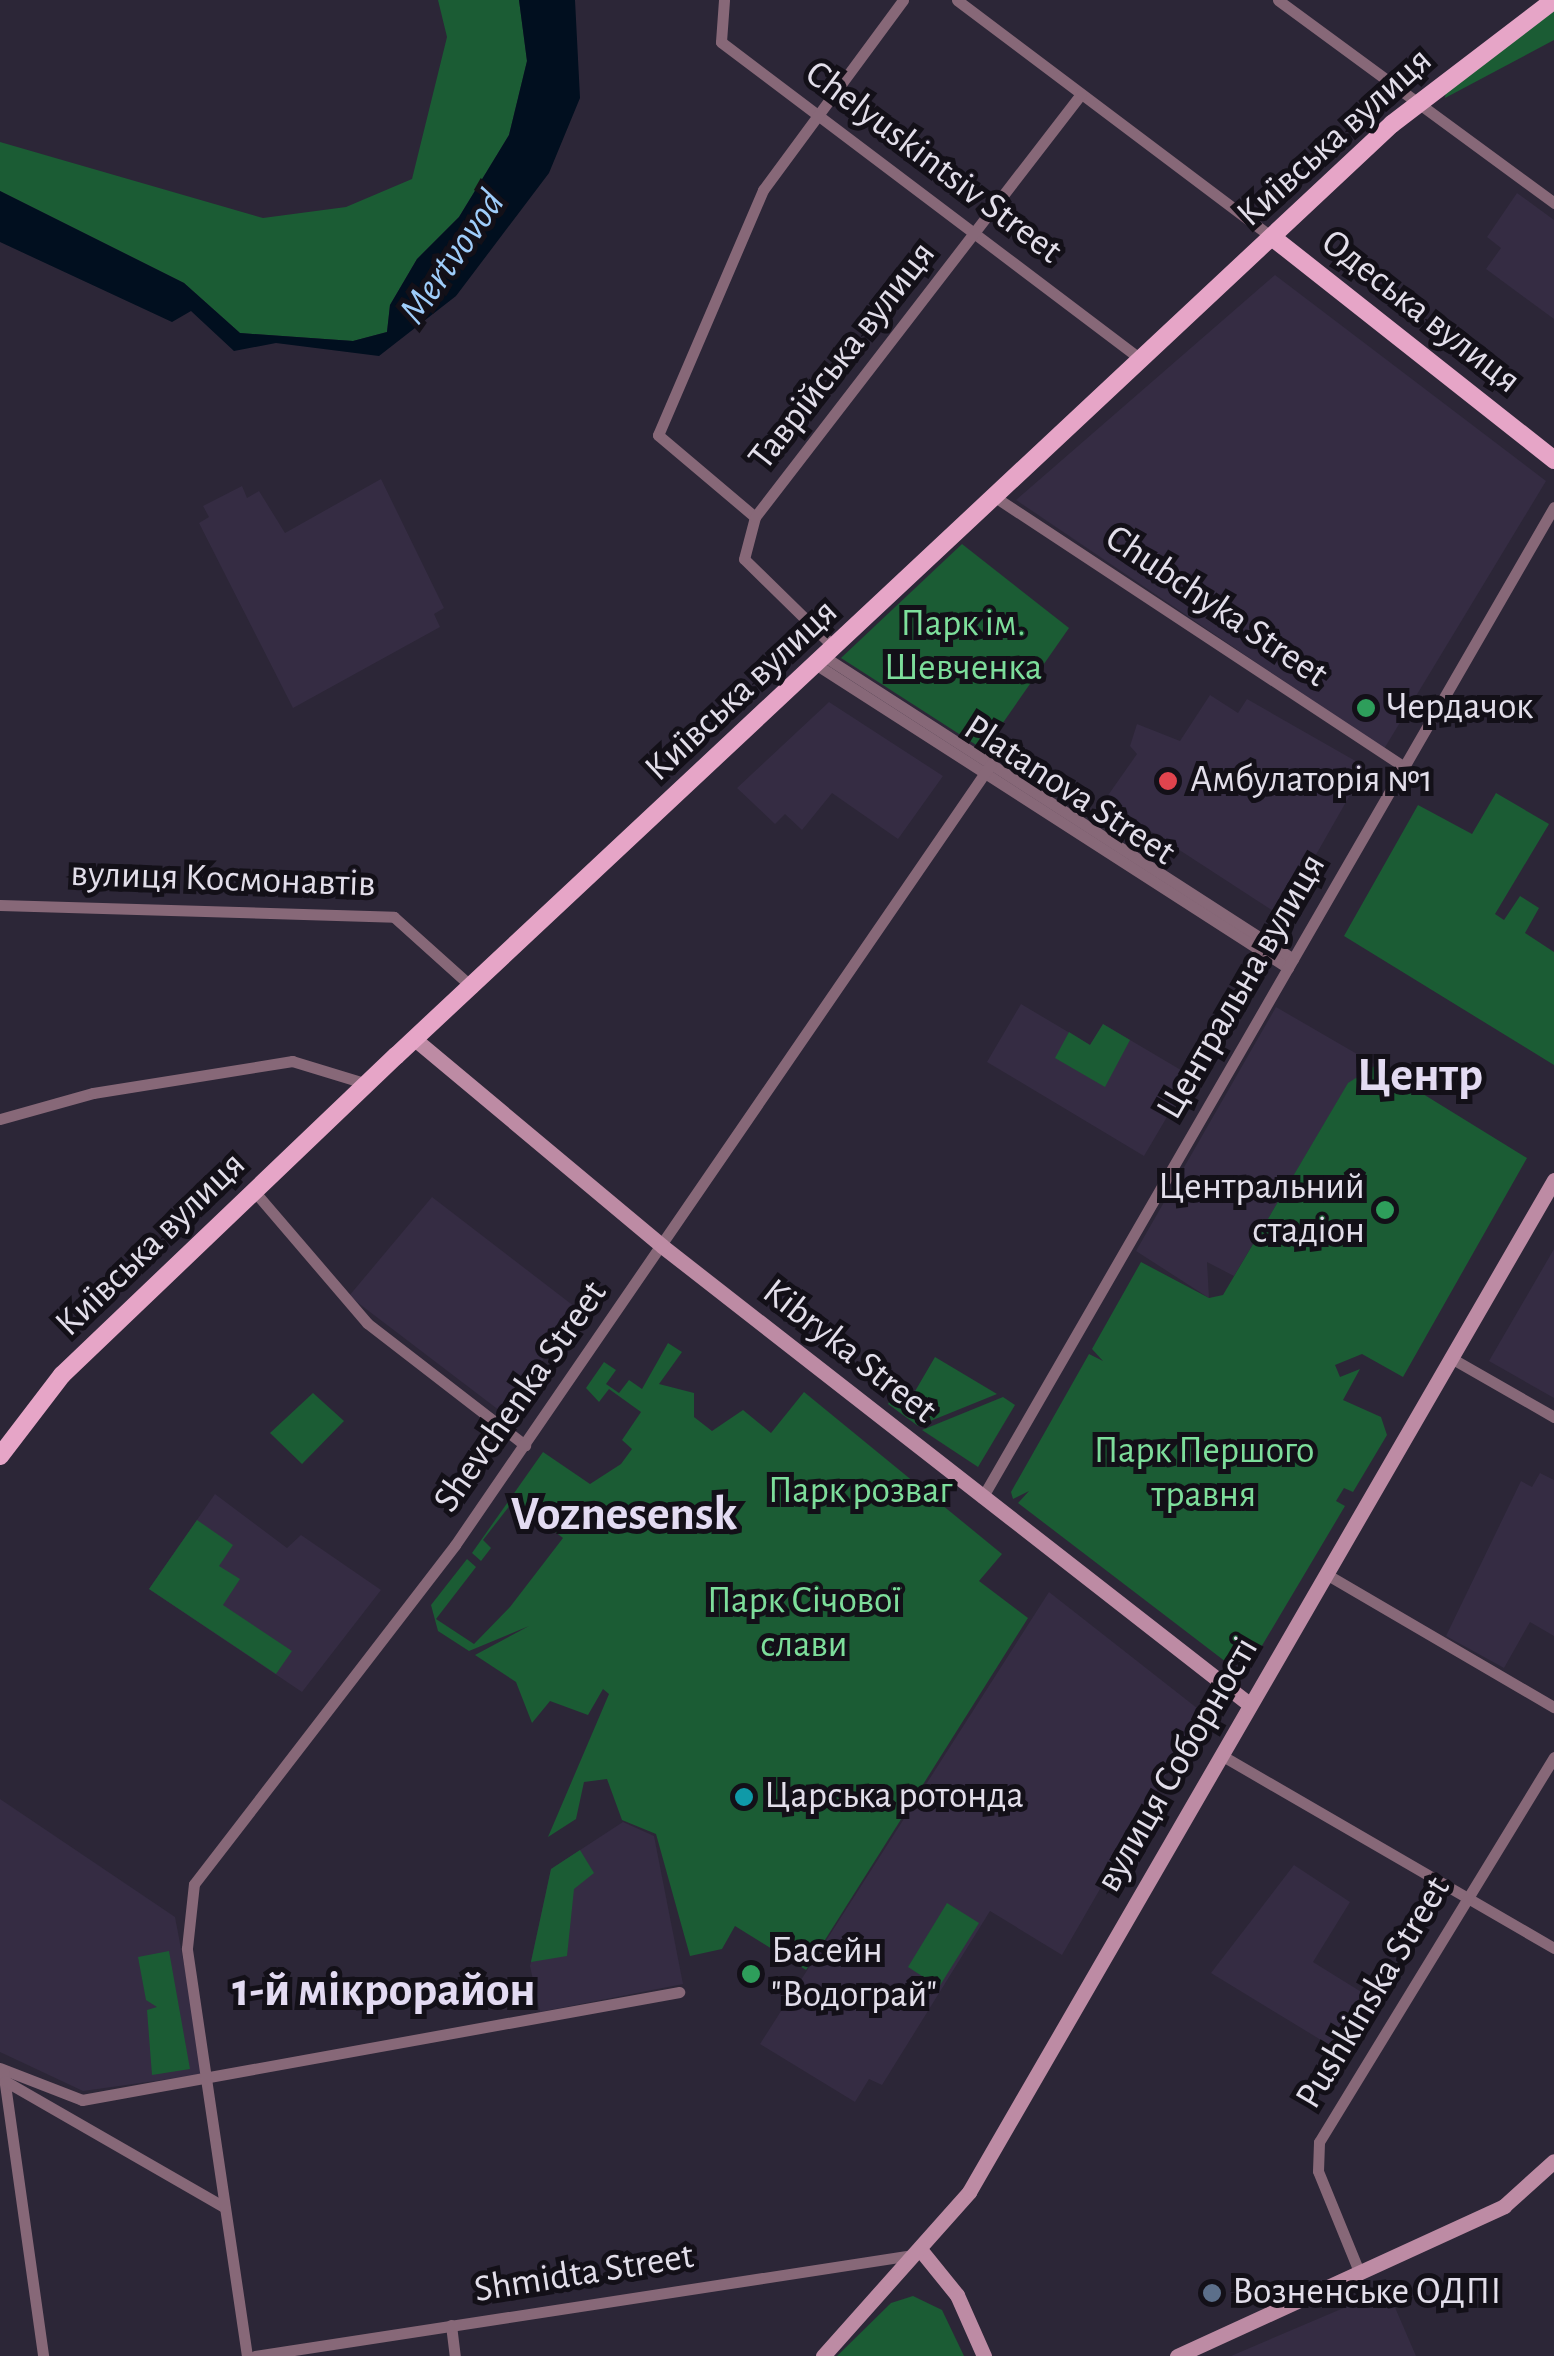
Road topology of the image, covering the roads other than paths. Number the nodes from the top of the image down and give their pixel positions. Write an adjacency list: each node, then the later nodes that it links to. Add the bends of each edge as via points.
1 (724, 0): 8 (street, Chelyuskintsiv Street, via 720,42)
2 (903, 0): 8 (street)
3 (957, 0): 6 (street, Одеська вулиця)
4 (1278, 0): 7 (street)
5 (1554, 0): 7 (main road, Київська вулиця)
6 (1081, 94): 10 (street, Таврійська вулиця); 11 (street, Одеська вулиця)
7 (1419, 102): 9 (street); 11 (main road, Київська вулиця)
8 (820, 114): 10 (street, Chelyuskintsiv Street); 16 (street, via 763,190 731,253 658,436)
9 (1554, 203)
10 (976, 235): 12 (street, Chelyuskintsiv Street); 16 (street, Таврійська вулиця)
11 (1272, 237): 12 (main road, Київська вулиця); 13 (main road, Одеська вулиця)
12 (1142, 360): 14 (main road, Київська вулиця)
13 (1554, 460)
14 (995, 497): 17 (main road, Київська вулиця); 18 (street, Chubchyka Street)
15 (1554, 507): 18 (street, Центральна вулиця)
16 (755, 517): 17 (street, Таврійська вулиця, via 744,559)
17 (826, 657): 19 (street, Platanova Street); 22 (main road, Київська вулиця)
18 (1404, 767): 21 (street, Центральна вулиця)
19 (988, 769): 21 (street, Platanova Street); 28 (street, Shevchenka Street)
20 (0, 905): 22 (street, вулиця Космонавтів, via 394,917)
21 (1290, 964): 33 (street, Центральна вулиця)
22 (474, 988): 23 (main road, Київська вулиця)
23 (417, 1041): 24 (main road, Київська вулиця); 28 (main road, Kibryka Street)
24 (367, 1084): 25 (street, via 292,1061 93,1093); 27 (main road, Київська вулиця)
25 (0, 1119)
26 (1554, 1180): 29 (main road, вулиця Соборності)
27 (254, 1191): 31 (street, via 368,1323); 32 (main road, Київська вулиця, via 62,1375)
28 (662, 1246): 31 (street, Shevchenka Street); 33 (main road, Kibryka Street)
29 (1451, 1358): 30 (street); 34 (main road, вулиця Соборності)
30 (1554, 1417)
31 (525, 1445): 43 (street, Shevchenka Street, via 194,1884 188,1948)
32 (0, 1456)
33 (982, 1498): 35 (main road, Kibryka Street)
34 (1326, 1574): 35 (main road, вулиця Соборності); 36 (street)
35 (1249, 1704): 37 (main road, вулиця Соборності)
36 (1554, 1706)
37 (1221, 1755): 39 (street); 46 (main road, вулиця Соборності, via 969,2192)
38 (1554, 1757): 39 (street, Pushkinska Street)
39 (1466, 1898): 40 (street); 47 (street, Pushkinska Street, via 1319,2142 1318,2171)
40 (1554, 1948)
41 (680, 1992): 43 (street)
42 (2, 2073): 43 (street, via 82,2100); 45 (street); 49 (street)
43 (213, 2081): 45 (street, Shevchenka Street)
44 (1554, 2161): 47 (main road, via 1504,2206)
45 (224, 2207): 50 (street, Shevchenka Street)
46 (924, 2253): 48 (street, Shmidta Street); 52 (main road, вулиця Соборності); 53 (main road, via 958,2295)
47 (1360, 2274): 54 (main road)
48 (451, 2325): 50 (street, Shmidta Street); 51 (street)
49 (43, 2356)
50 (251, 2356)
51 (455, 2356)
52 (823, 2356)
53 (984, 2356)
54 (1177, 2356)

